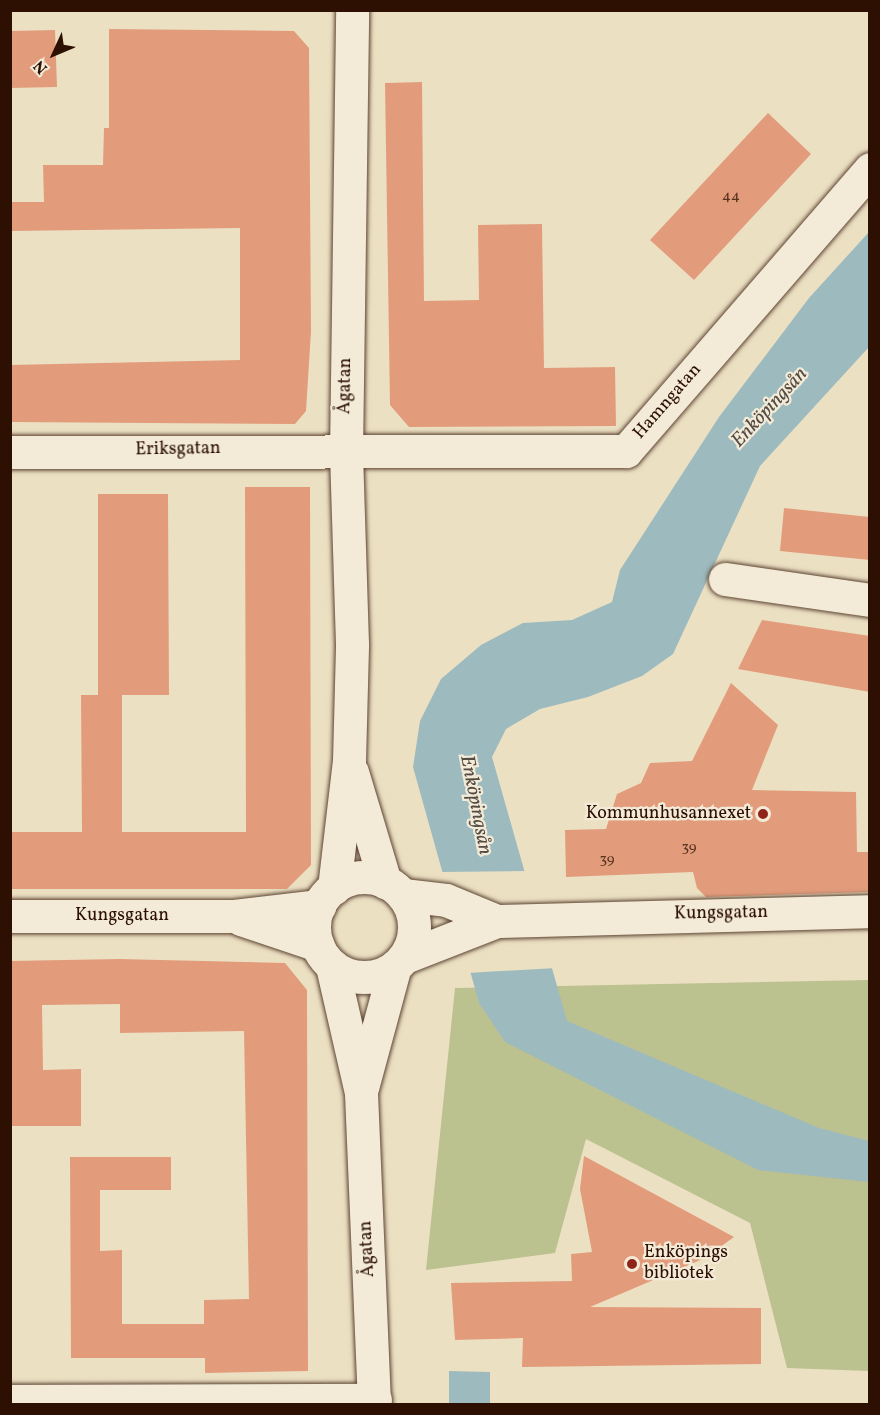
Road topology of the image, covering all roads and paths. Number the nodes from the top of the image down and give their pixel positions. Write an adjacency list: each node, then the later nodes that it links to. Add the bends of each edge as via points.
1 (352, 10): 4 (street, Ågatan)
2 (870, 169): 4 (street, Hamngatan, via 626,451)
3 (10, 452): 4 (street, Eriksgatan)
4 (346, 453): 7 (street, Ågatan, via 352,644)
5 (725, 579): 6 (street)
6 (870, 600)
7 (349, 761): 8 (street, Ågatan); 9 (street, Ågatan)
8 (394, 889): 9 (street, via 358,878); 13 (street, via 446,900); 15 (street, Ågatan, via 415,926)
9 (327, 897): 12 (street, Kungsgatan); 14 (street, Ågatan, via 314,922)
10 (870, 911): 13 (street, Kungsgatan)
11 (10, 916): 12 (street, Kungsgatan)
12 (234, 916): 14 (street, Kungsgatan)
13 (497, 921): 15 (street)
14 (325, 955): 15 (street, via 362,978); 16 (street, Ågatan)
15 (399, 963): 16 (street, Ågatan)
16 (361, 1093): 18 (street, Ågatan)
17 (10, 1401): 18 (street)
18 (375, 1402)

